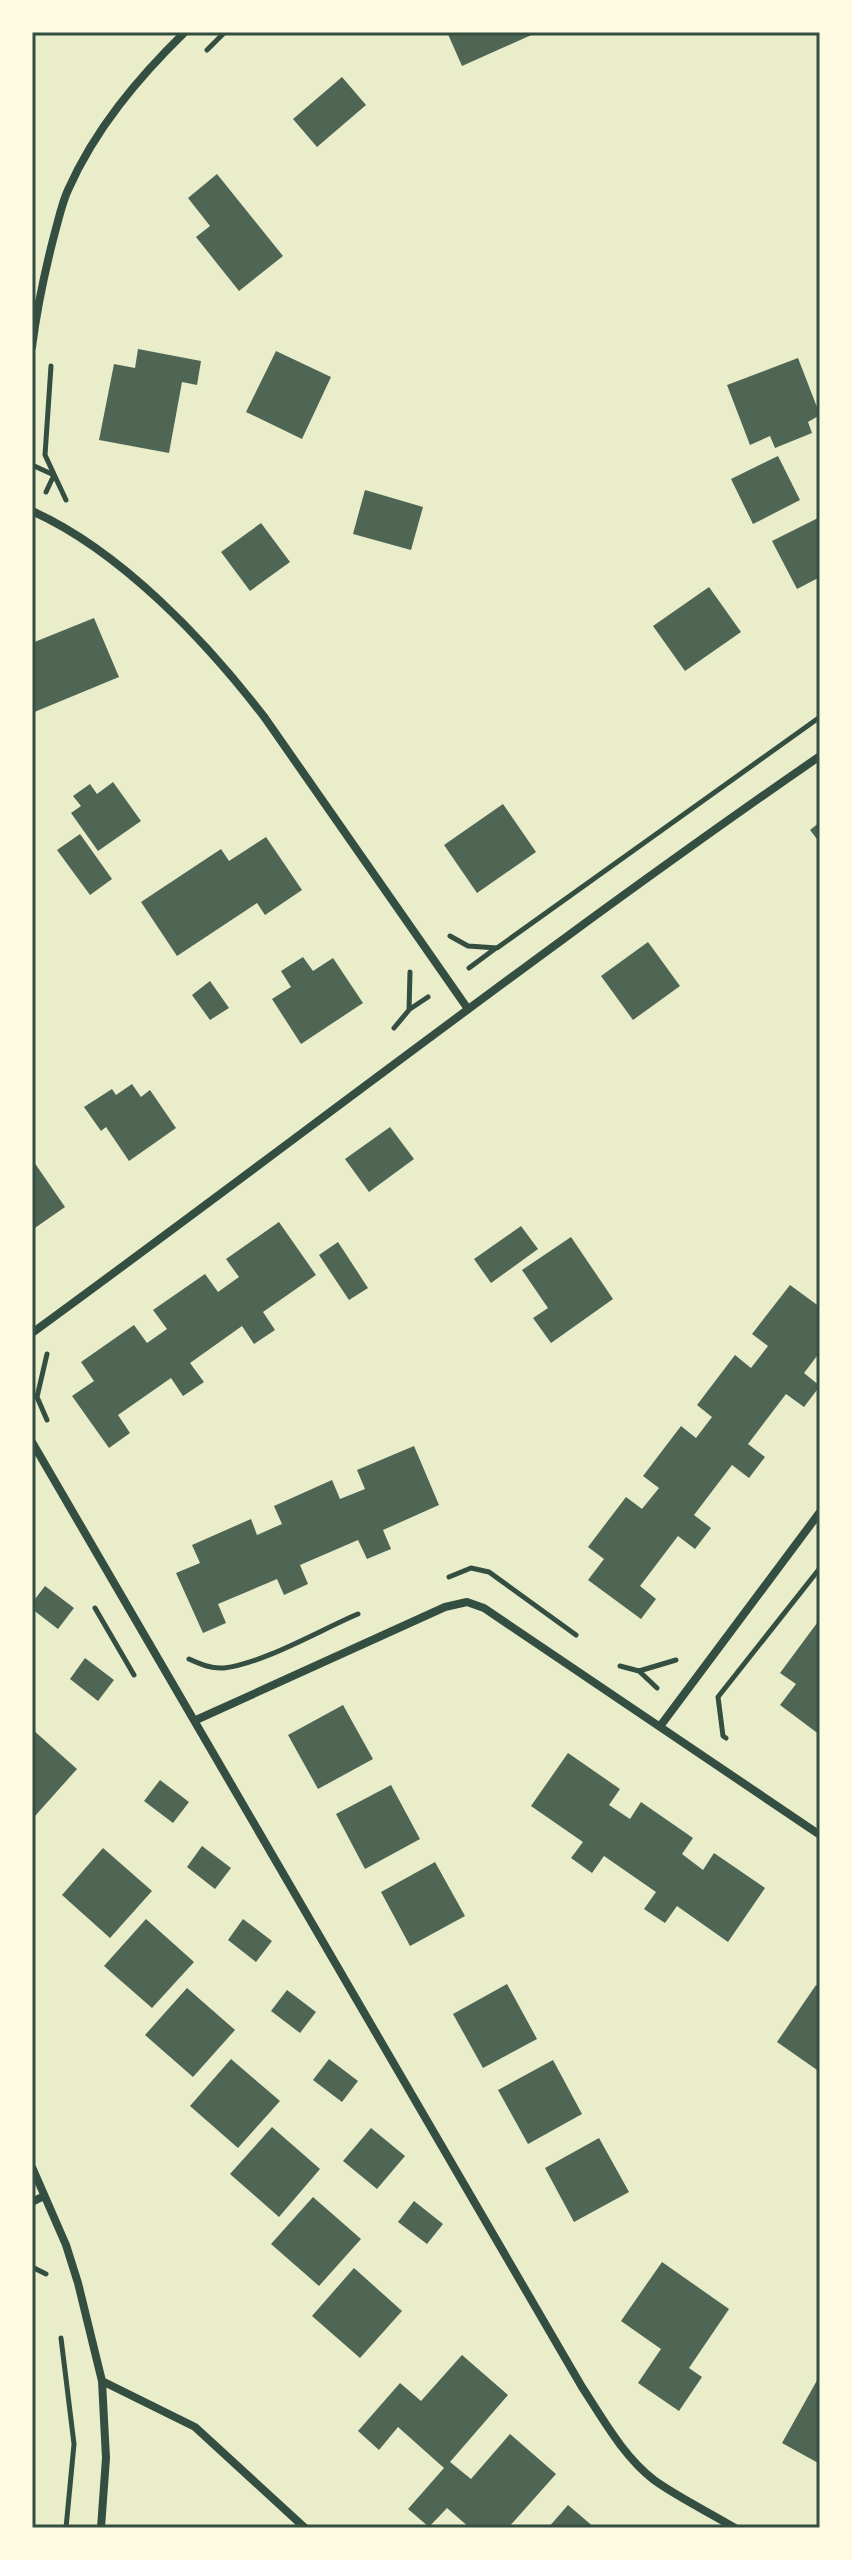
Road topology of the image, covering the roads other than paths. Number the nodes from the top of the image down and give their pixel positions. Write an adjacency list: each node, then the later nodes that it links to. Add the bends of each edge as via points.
1 (185, 32): 2 (street, via 122,100 67,192 39,294)
2 (32, 347)
3 (32, 511): 5 (street, via 134,579 230,672)
4 (820, 756): 5 (street)
5 (468, 1009): 6 (street)
6 (32, 1333)
7 (32, 1442): 9 (street)
8 (820, 1512): 10 (street)
9 (196, 1720): 10 (street, via 445,1607 467,1602 484,1608); 18 (street, via 614,2436 654,2480)
10 (661, 1725): 11 (street)
11 (820, 1835)
12 (32, 2167): 13 (street)
13 (44, 2196): 14 (street); 15 (street, via 78,2283)
14 (32, 2202)
15 (102, 2381): 16 (street, via 106,2458); 17 (street, via 195,2427)
16 (101, 2528)
17 (305, 2528)
18 (735, 2528)

